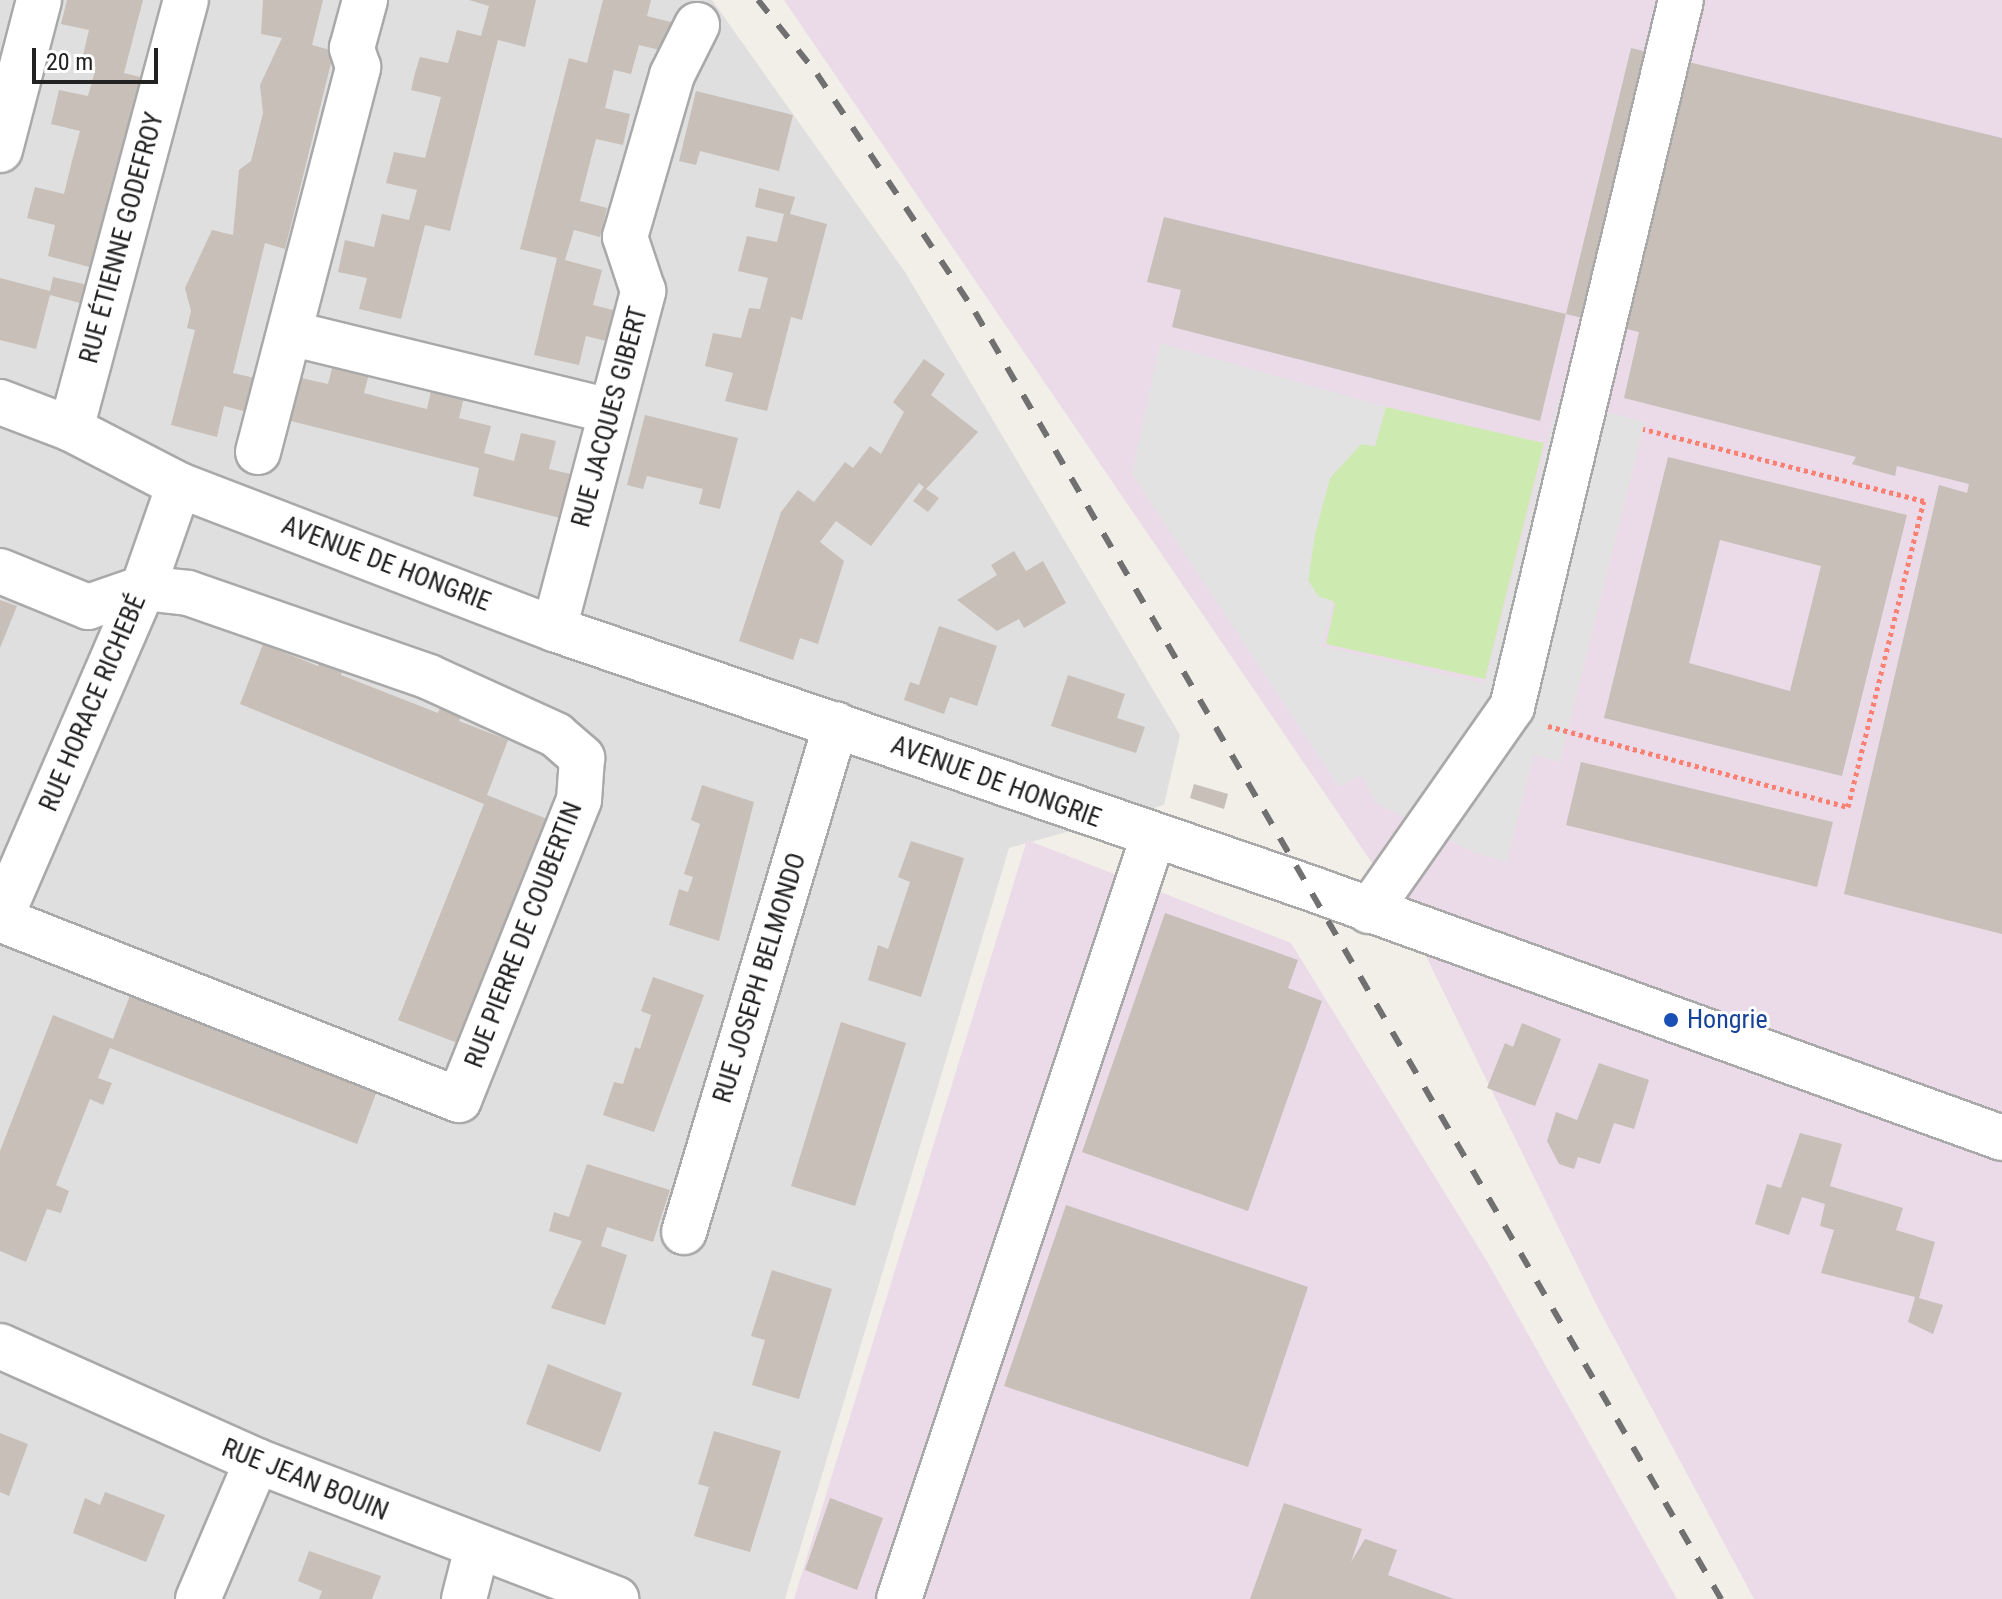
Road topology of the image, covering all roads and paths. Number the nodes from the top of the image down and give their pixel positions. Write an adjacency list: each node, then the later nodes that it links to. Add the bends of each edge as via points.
1 (39, 0): 6 (street)
2 (186, 0): 10 (street, RUE ÉTIENNE GODEFROY)
3 (365, 0): 7 (street, via 352,48 358,67)
4 (1681, 0): 17 (street)
5 (697, 25): 9 (street, RUE JACQUES GIBERT, via 672,75 625,237 643,291)
6 (0, 150)
7 (290, 333): 9 (street); 12 (street)
8 (0, 402): 10 (street, AVENUE DE HONGRIE)
9 (611, 411): 16 (street, RUE JACQUES GIBERT)
10 (71, 429): 13 (street, AVENUE DE HONGRIE)
11 (1643, 429): 17 (path, via 1924,501 1848,807 1566,736)
12 (258, 452)
13 (179, 485): 15 (street, RUE HORACE RICHEBÉ); 16 (street, AVENUE DE HONGRIE)
14 (0, 571): 15 (street, RUE PIERRE DE COUBERTIN, via 88,607)
15 (143, 588): 21 (street, RUE HORACE RICHEBÉ); 21 (street, RUE PIERRE DE COUBERTIN, via 188,593 429,677 556,735 582,758 579,800 459,1100)
16 (554, 629): 18 (street, AVENUE DE HONGRIE)
17 (1512, 707): 20 (street)
18 (836, 724): 19 (street, AVENUE DE HONGRIE); 23 (street, RUE JOSEPH BELMONDO)
19 (1153, 837): 20 (street, AVENUE DE HONGRIE); 30 (street)
20 (1369, 911): 22 (street, AVENUE DE HONGRIE)
21 (0, 919)
22 (2002, 1138)
23 (684, 1232)
24 (0, 1346): 25 (street, RUE JEAN BOUIN)
25 (257, 1461): 26 (street, RUE JEAN BOUIN); 27 (street)
26 (477, 1548): 28 (street); 29 (street, RUE JEAN BOUIN)
27 (198, 1599)
28 (464, 1599)
29 (616, 1599)
30 (899, 1599)

